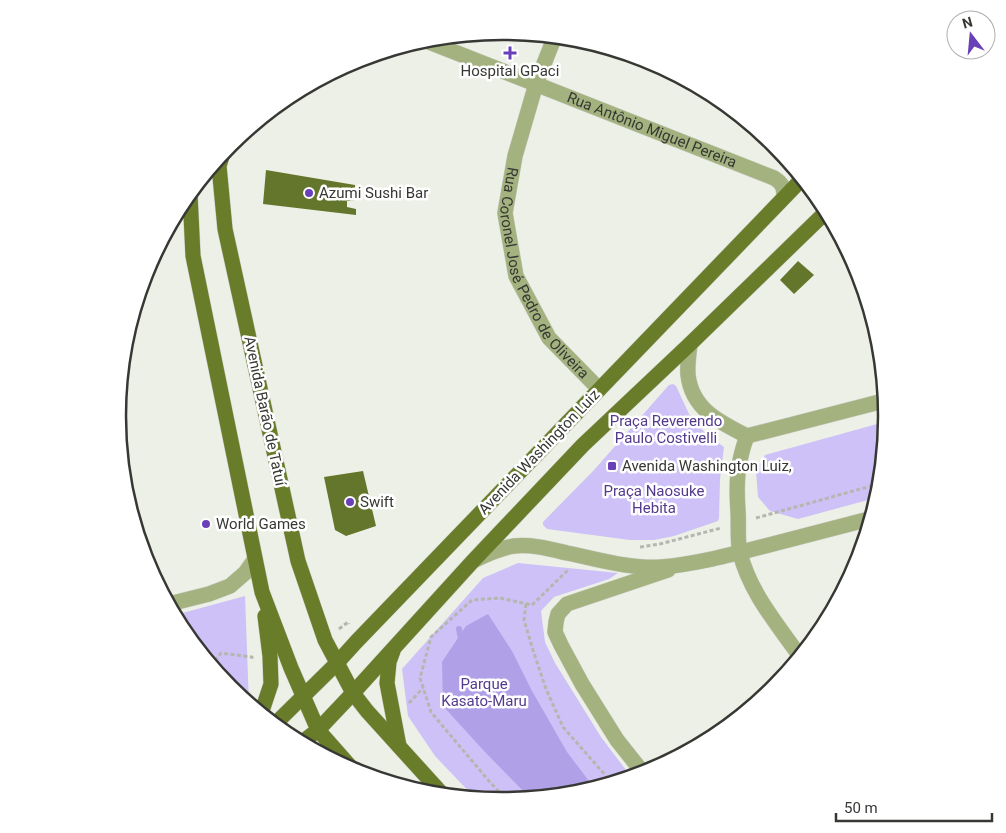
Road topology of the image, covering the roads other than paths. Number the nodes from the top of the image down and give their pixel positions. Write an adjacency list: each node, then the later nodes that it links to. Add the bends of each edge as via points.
1 (552, 43): 3 (street, Rua Coronel José Pedro de Oliveira)
2 (438, 46): 3 (street, Rua Antônio Miguel Pereira)
3 (536, 84): 6 (street, Rua Antônio Miguel Pereira, via 774,178 783,186); 10 (street, Rua Coronel José Pedro de Oliveira, via 515,156 505,213 516,276 549,338)
4 (219, 169): 22 (main road, Avenida Barão de Tatuí, via 225,229 298,561 325,640)
5 (798, 183): 6 (main road, Avenida Washington Luiz)
6 (784, 196): 10 (main road, Avenida Washington Luiz)
7 (191, 206): 15 (main road, via 193,256)
8 (822, 216): 9 (main road, Avenida Washington Luiz)
9 (690, 344): 12 (street, via 688,374 695,397 710,414); 16 (main road, Avenida Washington Luiz, via 583,444)
10 (599, 389): 22 (main road, Avenida Washington Luiz)
11 (879, 402): 12 (street)
12 (747, 436): 14 (street, via 736,485)
13 (865, 520): 14 (street)
14 (740, 552): 17 (street); 21 (street, via 758,597)
15 (255, 559): 18 (main road); 19 (street, via 230,586)
16 (473, 561): 17 (street, via 514,546 550,549 643,567); 20 (main road, Avenida Washington Luiz)
17 (686, 564): 31 (street, via 567,604 556,622 555,632 582,684 617,740)
18 (262, 592): 24 (main road); 25 (main road, via 272,684)
19 (176, 602)
20 (393, 651): 23 (main road, Avenida Washington Luiz); 29 (main road, via 387,683)
21 (797, 652)
22 (337, 663): 23 (main road, Avenida Barão de Tatuí); 24 (main road, Avenida Washington Luiz)
23 (353, 693): 27 (main road, Avenida Washington Luiz); 29 (main road, Avenida Barão de Tatuí)
24 (303, 696): 26 (main road, Avenida Washington Luiz); 27 (main road)
25 (264, 707)
26 (279, 719)
27 (318, 730): 28 (main road, Avenida Washington Luiz); 30 (main road)
28 (308, 739)
29 (400, 747): 32 (main road, Avenida Barão de Tatuí)
30 (341, 756)
31 (639, 767)
32 (436, 787)

